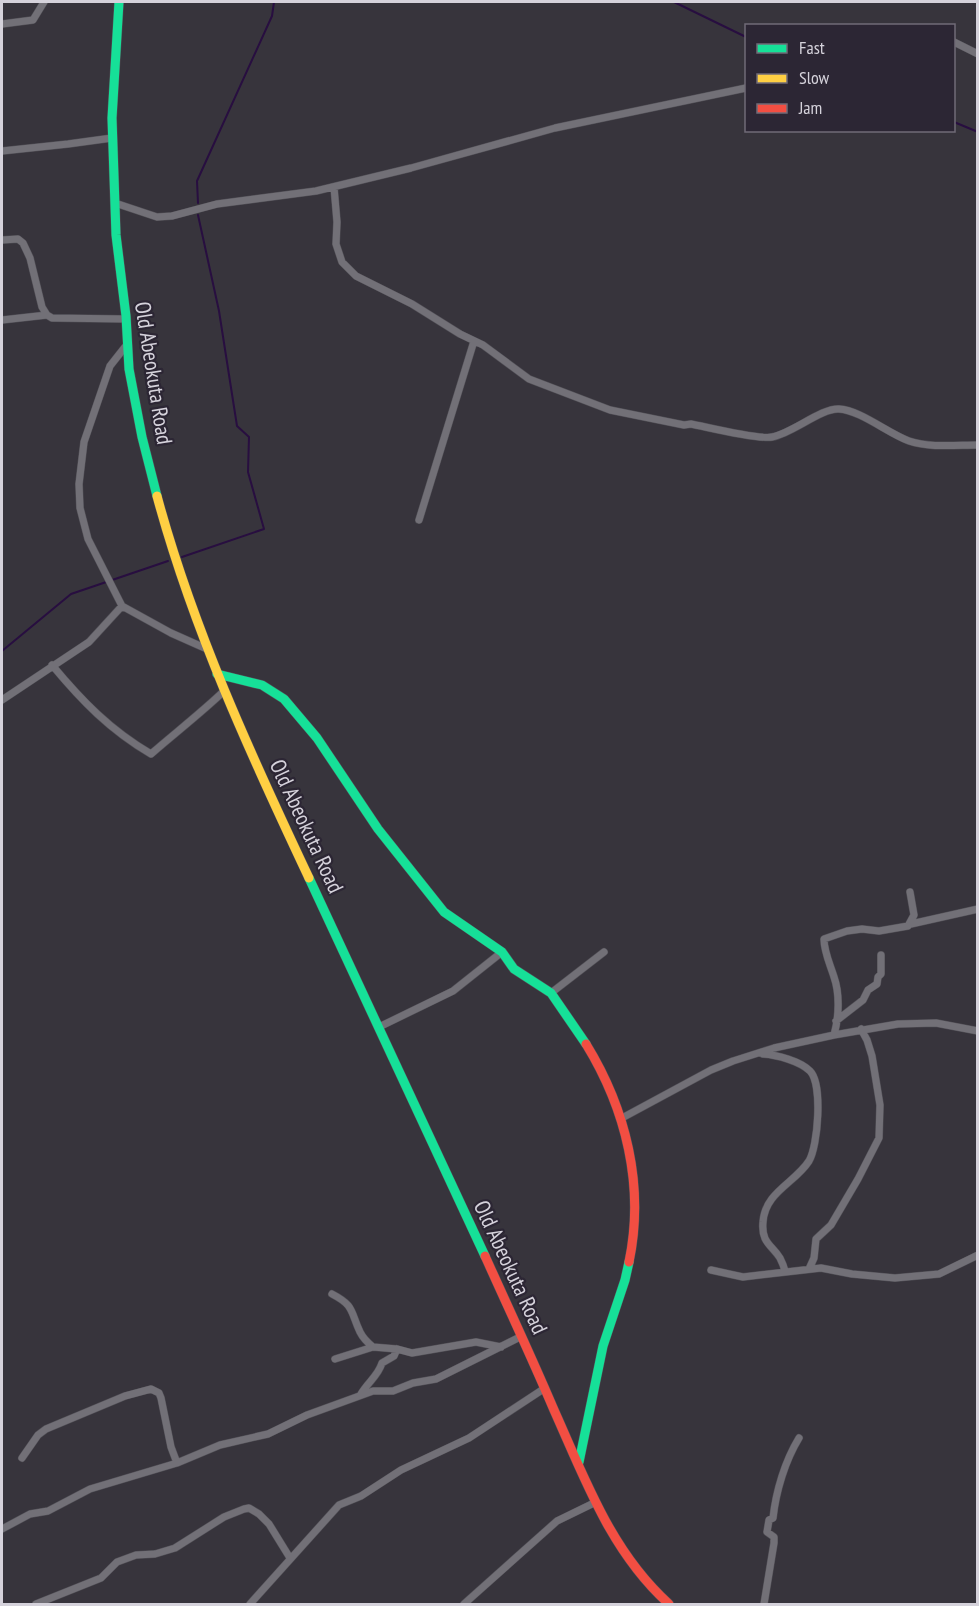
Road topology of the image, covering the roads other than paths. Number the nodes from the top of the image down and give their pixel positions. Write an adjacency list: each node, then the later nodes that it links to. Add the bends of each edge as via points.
1 (44, 2): 3 (street, via 33,20)
2 (119, 2): 7 (main road, Old Abeokuta Road)
3 (2, 24)
4 (955, 42): 5 (street)
5 (978, 54)
6 (745, 88): 9 (street, via 555,128)
7 (112, 138): 8 (street); 10 (main road, Old Abeokuta Road)
8 (2, 151)
9 (334, 187): 10 (street, via 217,204 172,216 157,217); 15 (street, via 336,244 342,262 356,276)
10 (115, 203): 13 (main road, Old Abeokuta Road)
11 (2, 240): 12 (street, via 18,239 27,248)
12 (47, 315): 13 (street, via 66,319); 14 (street)
13 (126, 319): 16 (main road, Old Abeokuta Road)
14 (2, 320)
15 (474, 341): 17 (street, via 529,379 610,410 769,438 839,409 910,441); 18 (street)
16 (126, 345): 19 (street, via 110,366 84,442 79,484 88,539); 20 (main road, Old Abeokuta Road, via 165,528)
17 (978, 445)
18 (418, 520)
19 (122, 606): 20 (street); 21 (street, via 88,642)
20 (207, 650): 22 (main road, Old Abeokuta Road)
21 (52, 665): 23 (street, via 84,704 125,739 151,754); 24 (street)
22 (217, 674): 23 (main road, Old Abeokuta Road); 28 (main road, via 262,685 284,699 444,912)
23 (224, 691): 33 (main road, Old Abeokuta Road)
24 (2, 700)
25 (910, 892): 27 (street, via 914,915)
26 (978, 909): 27 (street)
27 (911, 924): 32 (street, via 899,929 847,931 824,939 837,985)
28 (502, 952): 31 (main road, via 514,969); 33 (street, via 453,991)
29 (604, 952): 31 (street)
30 (881, 956): 32 (street, via 877,984)
31 (550, 993): 38 (main road, via 601,1068)
32 (836, 1021): 36 (street)
33 (379, 1027): 44 (main road, Old Abeokuta Road)
34 (861, 1029): 35 (street, via 936,1023); 36 (street); 40 (street, via 872,1056 880,1105 879,1138 831,1225 816,1239)
35 (978, 1031)
36 (834, 1035): 37 (street)
37 (758, 1053): 38 (street, via 711,1070); 42 (street, via 775,1055 811,1072 818,1093 810,1160 771,1198 763,1222 769,1247 780,1257)
38 (622, 1118): 53 (main road, via 634,1177 634,1238 603,1346)
39 (978, 1255): 40 (street, via 932,1276 895,1278)
40 (809, 1269): 42 (street)
41 (711, 1270): 42 (street, via 743,1277)
42 (785, 1271)
43 (332, 1294): 45 (street, via 353,1310 360,1334)
44 (522, 1336): 46 (street); 49 (main road, Old Abeokuta Road)
45 (373, 1347): 47 (street); 48 (street)
46 (501, 1347): 47 (street, via 476,1342 412,1353); 50 (street, via 436,1379)
47 (397, 1349): 50 (street)
48 (335, 1359)
49 (545, 1388): 53 (main road, Old Abeokuta Road); 57 (street, via 469,1438 339,1505)
50 (360, 1395): 54 (street, via 307,1414 268,1434 220,1445)
51 (799, 1438): 62 (street, via 778,1491 773,1518 769,1520 767,1532 774,1537 774,1543)
52 (22, 1458): 54 (street, via 46,1429 151,1389 159,1393 164,1404)
53 (579, 1462): 55 (main road, Old Abeokuta Road)
54 (177, 1463): 56 (street, via 90,1490)
55 (596, 1502): 60 (street, via 557,1521); 61 (main road, Old Abeokuta Road, via 628,1562)
56 (2, 1529)
57 (290, 1558): 58 (street, via 268,1524 249,1508 224,1517 175,1548 117,1562 101,1578); 59 (street)
58 (36, 1605)
59 (250, 1605)
60 (464, 1605)
61 (669, 1605)
62 (764, 1605)

